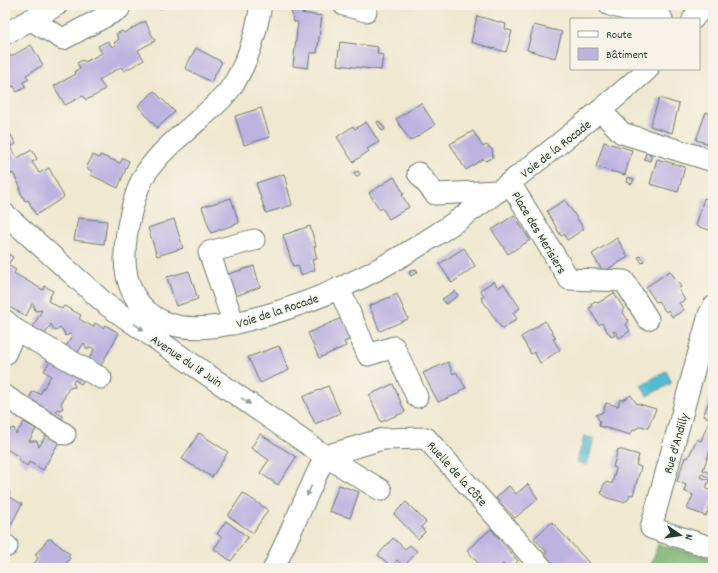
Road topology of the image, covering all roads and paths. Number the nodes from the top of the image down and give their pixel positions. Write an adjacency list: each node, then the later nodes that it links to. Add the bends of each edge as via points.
1 (57, 5): 10 (street)
2 (118, 5): 10 (street, via 119,9 63,39)
3 (261, 5): 22 (street, Voie de la Rocade, via 248,54 229,90 158,157 143,178 128,227 125,254 127,278 136,300 143,310 155,318 180,327 203,328)
4 (344, 5): 7 (street)
5 (610, 5): 8 (street)
6 (704, 5): 9 (street)
7 (366, 11)
8 (658, 18)
9 (694, 18)
10 (31, 20): 11 (street)
11 (5, 34)
12 (647, 70): 13 (street, Voie de la Rocade)
13 (601, 111): 14 (street, via 622,133); 16 (street, Voie de la Rocade)
14 (713, 161)
15 (418, 173): 16 (street, via 435,194)
16 (505, 187): 19 (street, Voie de la Rocade, via 442,232 383,267); 21 (street, Place des Merisiers, via 569,279 624,281)
17 (5, 214): 30 (street, Avenue du 18 Juin, one-way to 30, via 107,305)
18 (254, 240): 22 (street, via 209,252)
19 (339, 288): 22 (street, Voie de la Rocade, via 302,304); 28 (street, via 368,354 394,347)
20 (713, 307): 25 (street, Rue d'Andilly)
21 (648, 319)
22 (234, 324)
23 (10, 325): 24 (street); 26 (street)
24 (5, 354)
25 (706, 362): 32 (street, Rue d'Andilly, via 651,528)
26 (101, 378)
27 (5, 396): 29 (street)
28 (417, 397)
29 (66, 434)
30 (326, 456): 31 (street, Avenue du 18 Juin); 33 (street, one-way to 33); 34 (street, Ruelle de la Côte, via 383,438 426,438)
31 (381, 490)
32 (713, 548)
33 (274, 568)
34 (542, 568)

